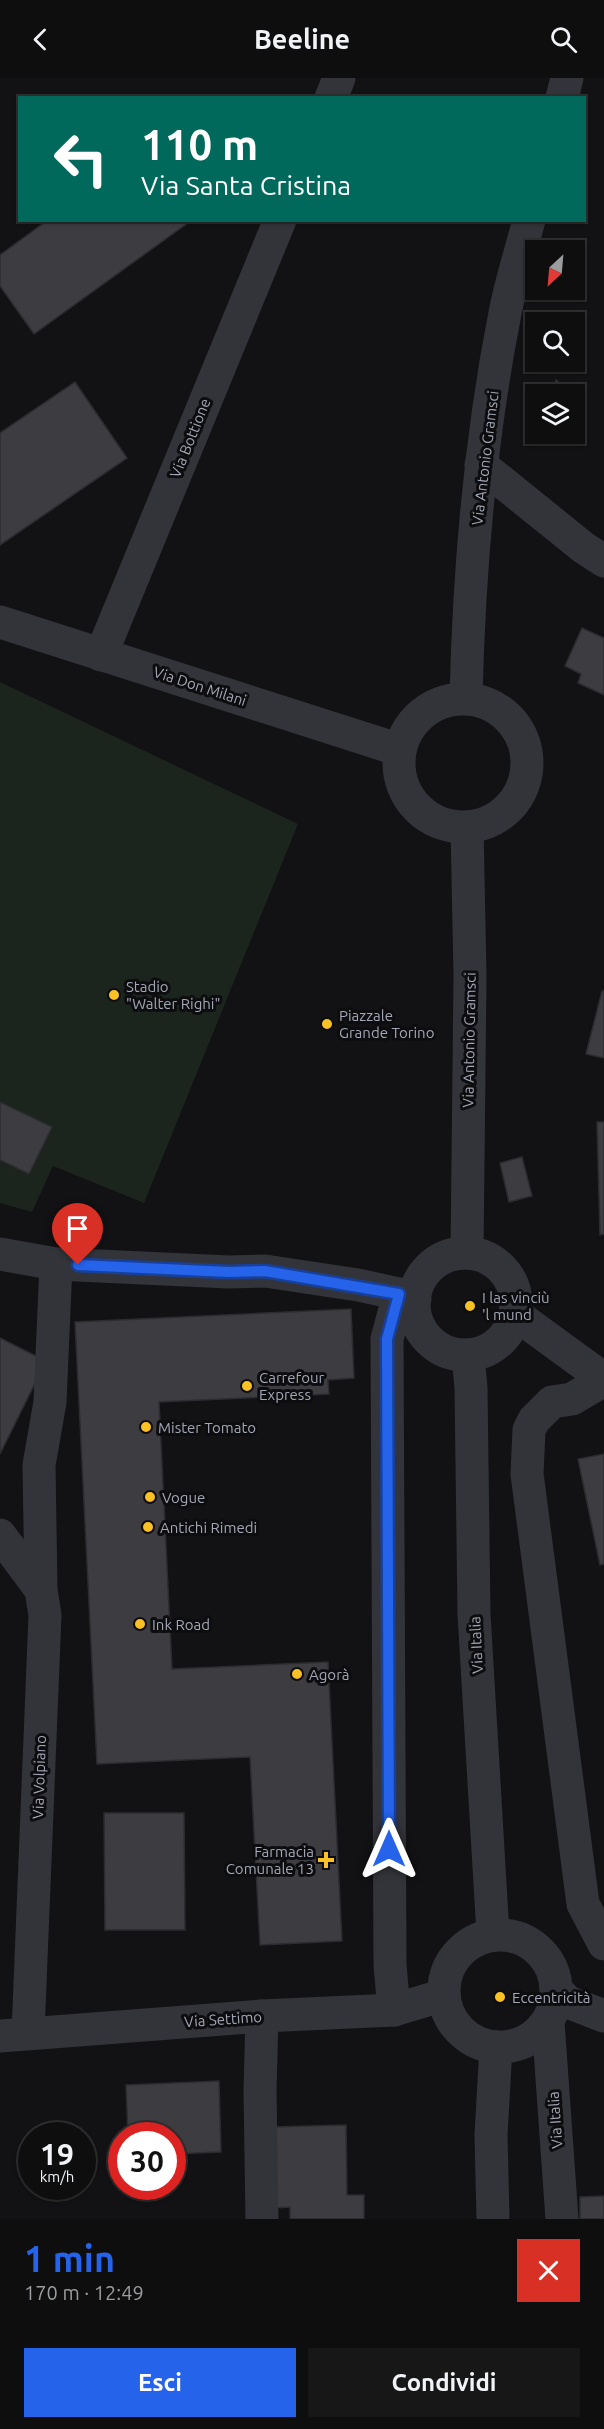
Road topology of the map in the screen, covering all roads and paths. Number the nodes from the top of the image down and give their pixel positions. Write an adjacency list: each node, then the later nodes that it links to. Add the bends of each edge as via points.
1 (339, 78): 3 (street)
2 (567, 78): 4 (street)
3 (332, 96)
4 (562, 96)
5 (279, 222): 10 (street, Via Bottione)
6 (529, 222): 7 (street, Via Antonio Gramsci, via 506,312)
7 (482, 465): 8 (street); 11 (street, Via Antonio Gramsci, via 469,596)
8 (604, 561)
9 (0, 622): 10 (street, Via Don Milani)
10 (101, 655): 12 (street, Via Don Milani)
11 (466, 698): 12 (street, via 443,701 423,712 408,729); 13 (street, via 487,703 506,714 520,732 527,752 527,774 520,794 506,811 488,823)
12 (400, 750): 13 (street, via 401,779 414,805 438,822)
13 (467, 827): 14 (street, Via Antonio Gramsci)
14 (467, 1253): 17 (street, via 431,1266); 18 (street, via 501,1267 514,1289)
15 (0, 1254): 16 (street)
16 (56, 1264): 17 (street, via 265,1271); 22 (street, via 50,1402 39,1465)
17 (407, 1297): 19 (street, via 429,1339 447,1351); 27 (street, via 387,1339 390,1965)
18 (515, 1314): 19 (street, via 504,1338 481,1353); 20 (street)
19 (468, 1355): 23 (street, Via Italia, via 474,1614)
20 (604, 1380): 24 (street, via 572,1399 552,1402 534,1420 529,1430 527,1474 583,1904)
21 (0, 1534): 22 (street, Via Volpiano)
22 (40, 1590): 30 (street, Via Volpiano, via 45,1615)
23 (493, 1934): 25 (street, via 476,1939 451,1962); 26 (street, via 530,1943 544,1956 554,1973)
24 (604, 1944)
25 (444, 1995): 27 (street, Via Settimo); 31 (street, via 447,2011 461,2031 481,2044)
26 (552, 2006): 29 (street, via 568,2002); 31 (street, via 537,2034 510,2047); 34 (street, Via Italia)
27 (394, 2010): 28 (street, Via Settimo)
28 (262, 2016): 30 (street, Via Settimo); 32 (street)
29 (604, 2016)
30 (14, 2034)
31 (496, 2047): 33 (street, via 491,2136)
32 (262, 2219)
33 (493, 2219)
34 (562, 2219)

